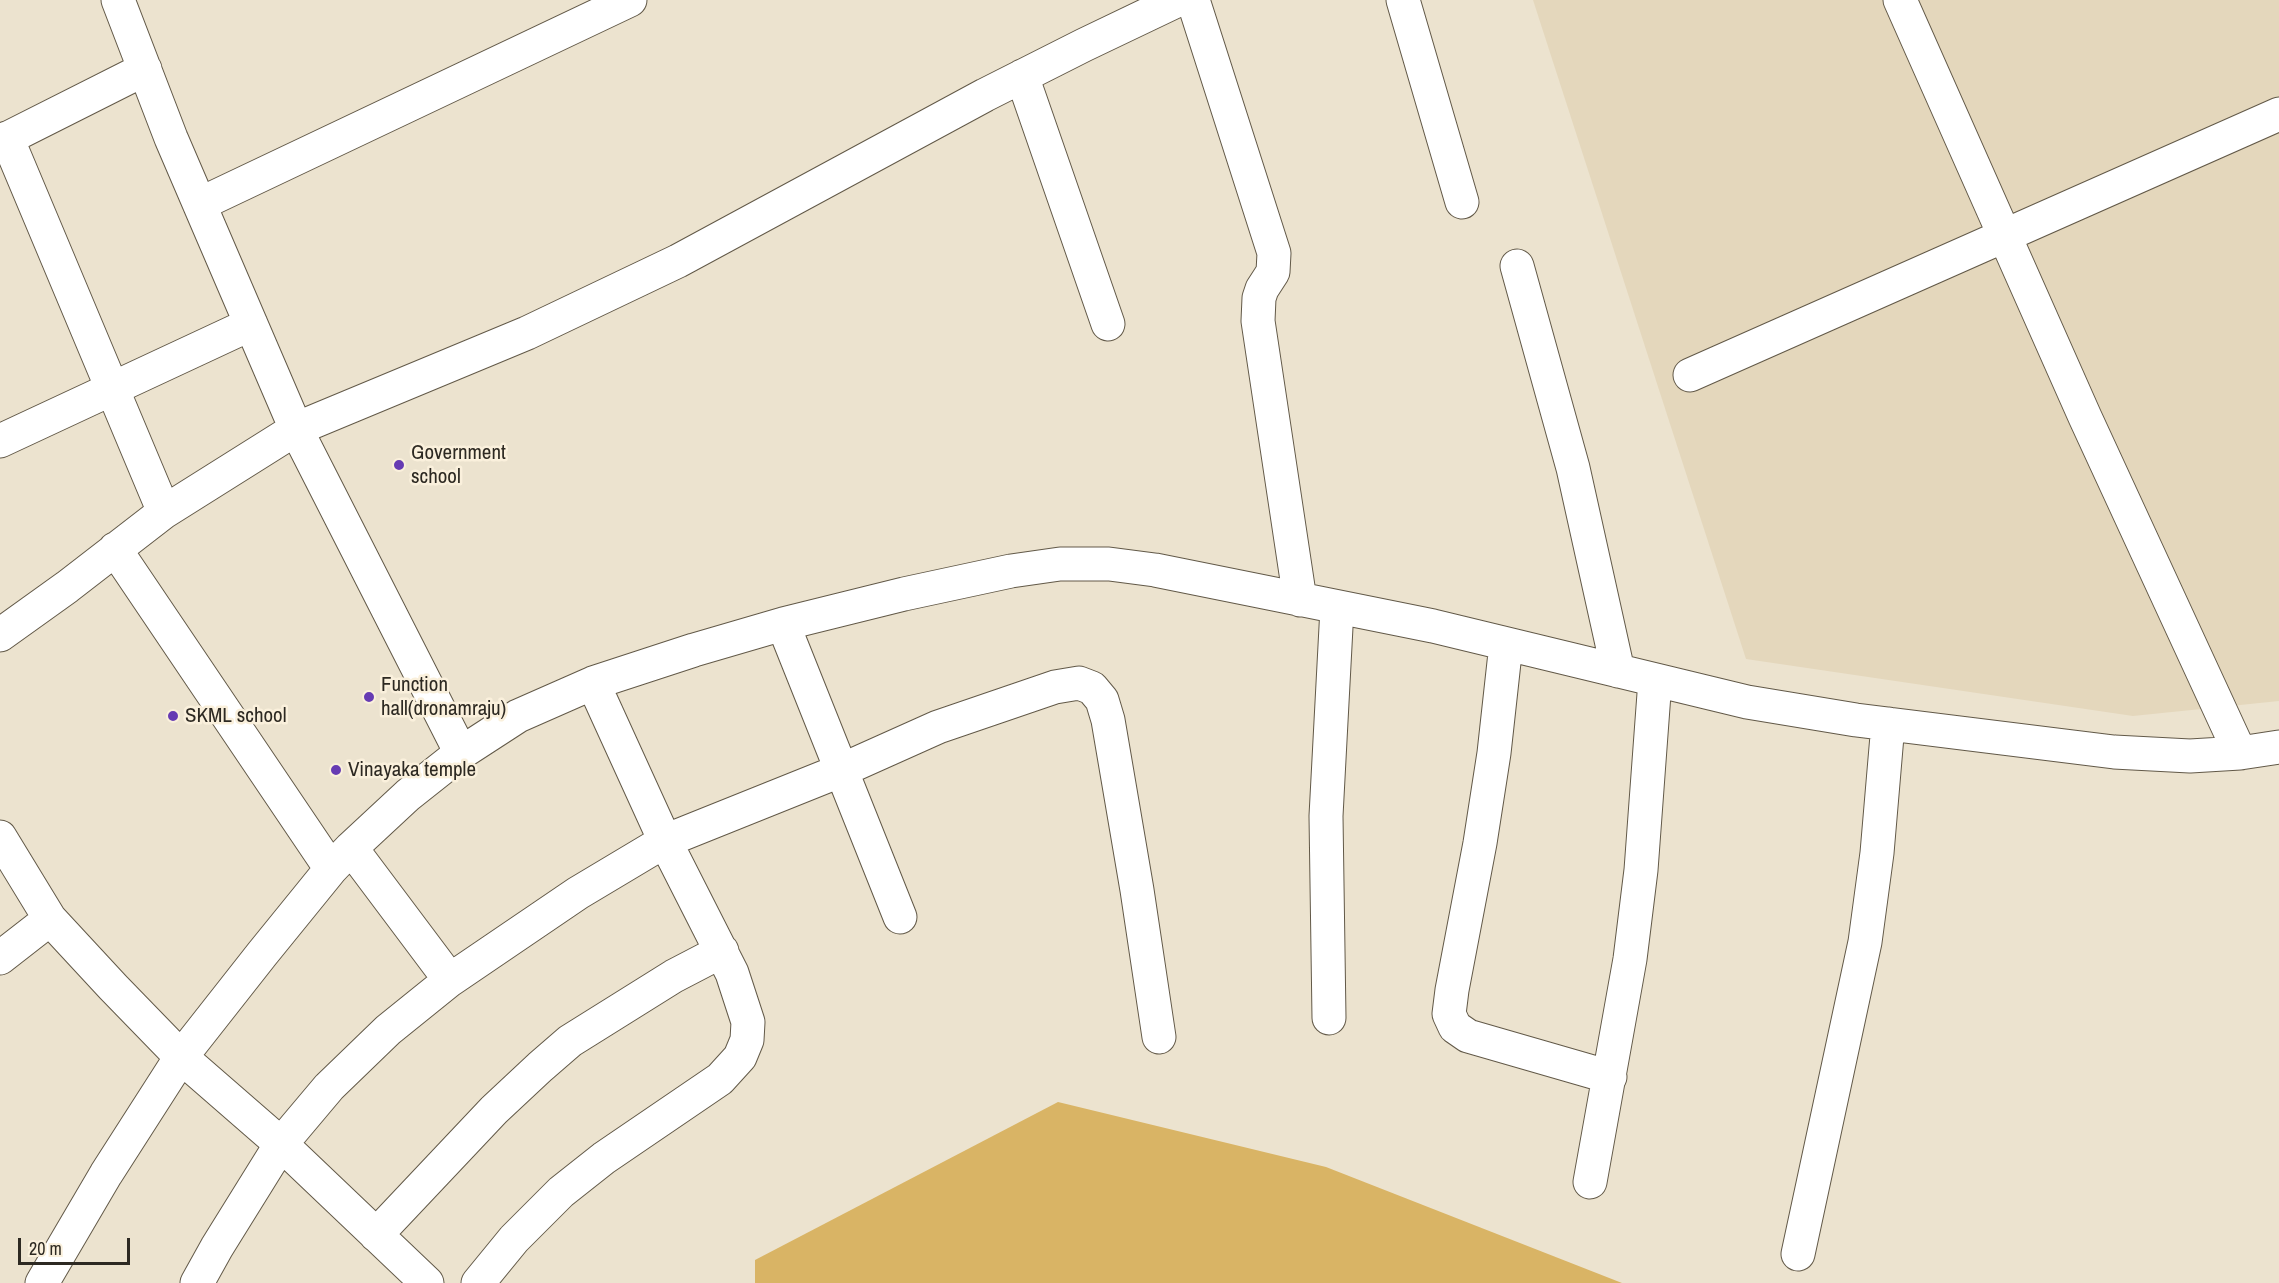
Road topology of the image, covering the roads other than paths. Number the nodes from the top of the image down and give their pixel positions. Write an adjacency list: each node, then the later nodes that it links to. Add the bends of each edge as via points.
1 (118, 0): 7 (street)
2 (630, 0): 12 (street)
3 (1178, 0): 8 (street)
4 (1193, 0): 23 (street, via 1274,253 1273,272 1259,298 1258,321)
5 (1402, 0): 11 (street)
6 (1900, 0): 13 (street)
7 (145, 69): 10 (street); 12 (street)
8 (1022, 76): 16 (street); 19 (street, via 658,271 527,333)
9 (2279, 114): 13 (street)
10 (3, 140): 18 (street)
11 (1462, 202)
12 (200, 204): 15 (street)
13 (2004, 234): 17 (street); 34 (street)
14 (1517, 266): 28 (street, via 1578,488)
15 (251, 324): 18 (street); 19 (street)
16 (1108, 324)
17 (1690, 375)
18 (112, 388): 20 (street); 21 (street)
19 (296, 429): 21 (street); 33 (street)
20 (0, 441)
21 (164, 512): 22 (street)
22 (115, 549): 26 (street); 38 (street)
23 (1300, 600): 24 (street); 25 (street, via 1155,570 1109,564 1060,564 1011,571)
24 (1337, 608): 27 (street); 44 (street, via 1326,816)
25 (783, 624): 30 (street); 35 (street)
26 (0, 635)
27 (1506, 644): 28 (street); 47 (street, via 1482,831 1449,1014 1455,1027 1468,1036)
28 (1618, 671): 29 (street)
29 (1655, 680): 31 (street, via 1747,702); 47 (street, via 1641,870)
30 (593, 683): 33 (street, via 518,716); 37 (street)
31 (1888, 723): 34 (street, via 2115,752 2190,756); 51 (street, via 1865,942)
32 (2279, 747): 34 (street)
33 (461, 753): 38 (street, via 408,795)
34 (2240, 753)
35 (842, 770): 37 (street); 39 (street); 45 (street, via 938,727 1012,700 1079,683 1092,687 1102,700 1108,720)
36 (0, 837): 40 (street)
37 (665, 841): 41 (street); 43 (street, via 578,893)
38 (341, 859): 43 (street); 46 (street)
39 (900, 917)
40 (50, 919): 42 (street); 46 (street)
41 (722, 951): 50 (street, via 570,1041 494,1110); 55 (street, via 748,1022 747,1040 740,1057 720,1079 561,1192 514,1239)
42 (0, 958)
43 (450, 980): 48 (street, via 357,1058)
44 (1329, 1018)
45 (1159, 1037)
46 (181, 1057): 48 (street); 52 (street)
47 (1610, 1077): 49 (street)
48 (281, 1144): 50 (street); 53 (street)
49 (1590, 1182)
50 (376, 1235): 54 (street)
51 (1797, 1254)
52 (42, 1283)
53 (197, 1283)
54 (427, 1283)
55 (478, 1283)

